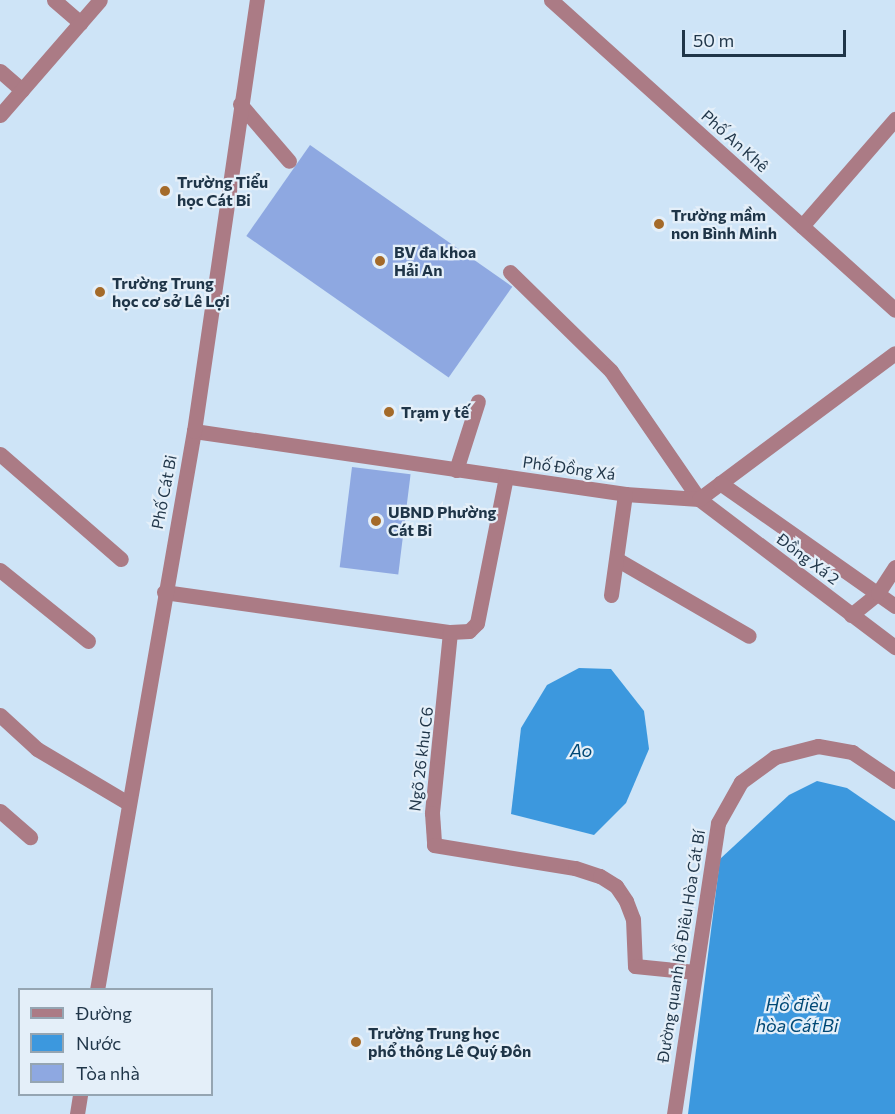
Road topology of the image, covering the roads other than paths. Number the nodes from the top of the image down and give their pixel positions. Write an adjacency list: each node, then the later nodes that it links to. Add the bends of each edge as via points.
1 (54, 0): 5 (street)
2 (99, 0): 5 (street)
3 (256, 0): 8 (street, Phố Cát Bi)
4 (551, 0): 12 (street, Phố An Khê)
5 (80, 23): 7 (street)
6 (0, 71): 7 (street)
7 (22, 90): 9 (street)
8 (240, 104): 11 (street); 17 (street, Phố Cát Bi)
9 (0, 115)
10 (895, 119): 12 (street)
11 (289, 161)
12 (802, 226): 14 (street, Phố An Khê)
13 (510, 272): 23 (street, Đồng Xá 2, via 611,371)
14 (895, 310)
15 (895, 353): 21 (street)
16 (478, 401): 19 (street)
17 (194, 431): 19 (street, Phố Đồng Xá); 28 (street, Phố Cát Bi)
18 (0, 454): 24 (street)
19 (456, 470): 20 (street, Phố Đồng Xá)
20 (506, 477): 22 (street, Phố Đồng Xá); 33 (street, via 477,622 470,631)
21 (720, 483): 23 (street); 29 (street, Đồng Xá 2)
22 (625, 494): 23 (street, Phố Đồng Xá); 25 (street)
23 (699, 499): 32 (street, Đồng Xá 2)
24 (121, 559)
25 (618, 560): 30 (street); 34 (street)
26 (895, 567): 29 (street)
27 (0, 570): 35 (street)
28 (164, 592): 33 (street); 39 (street, Phố Cát Bi)
29 (878, 593): 31 (street, Đồng Xá 2); 32 (street)
30 (611, 595)
31 (895, 606)
32 (851, 615): 36 (street, Đồng Xá 2)
33 (450, 632): 42 (street, Ngõ 26 khu C6, via 432,813 434,845 575,868 600,876 616,886 626,901 633,919 635,966)
34 (749, 636)
35 (88, 641)
36 (895, 647)
37 (0, 715): 39 (street, via 37,749)
38 (895, 781): 42 (street, Đường quanh hồ Điêu Hòa Cát Bí, via 837,748 792,751 754,769 741,782 718,823)
39 (128, 803): 43 (street, Phố Cát Bi)
40 (0, 811): 41 (street)
41 (30, 837)
42 (694, 972): 46 (street, Đường quanh hồ Điêu Hòa Cát Bí)
43 (98, 988)
44 (80, 1096): 45 (street)
45 (77, 1114)
46 (674, 1114)

